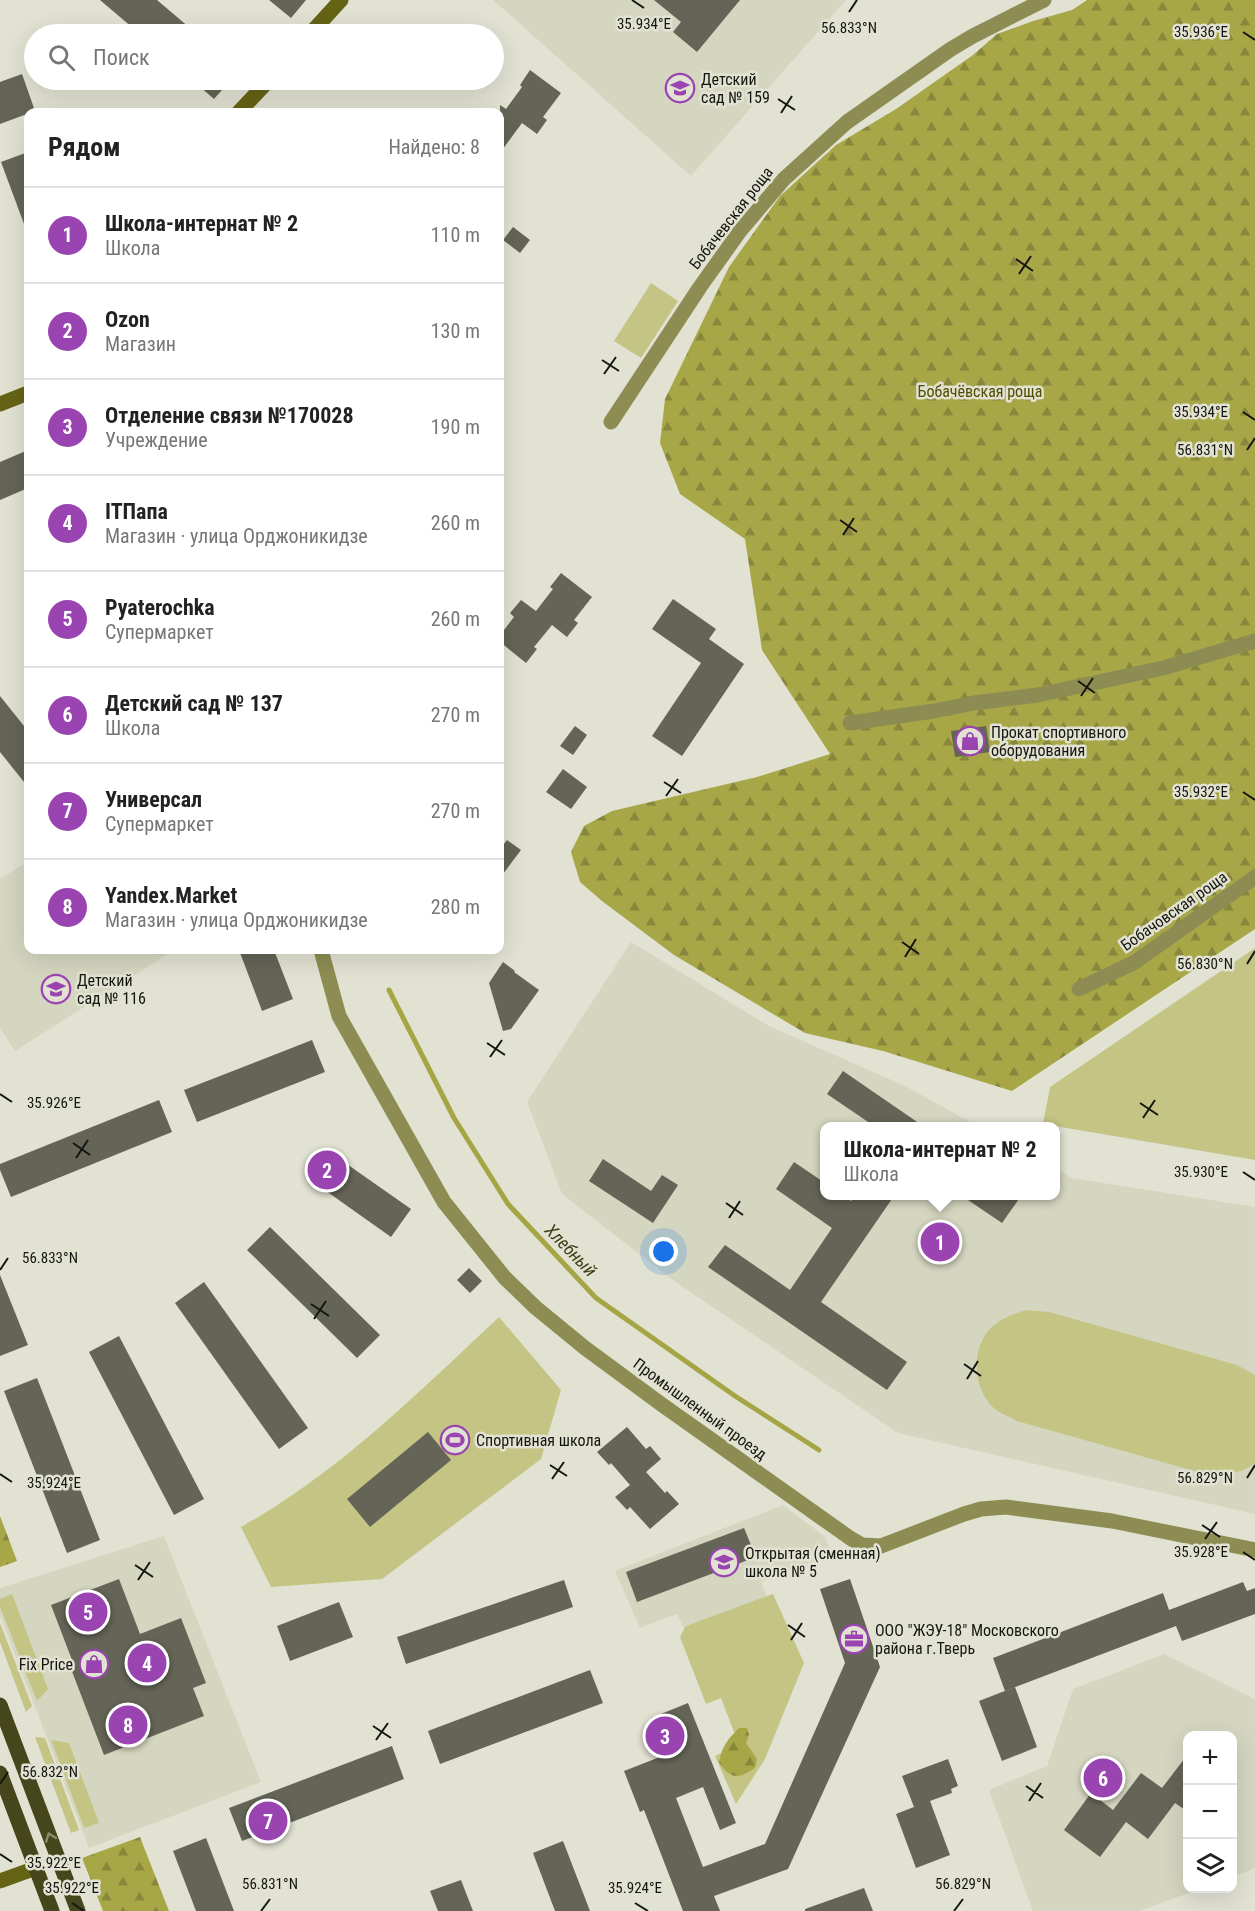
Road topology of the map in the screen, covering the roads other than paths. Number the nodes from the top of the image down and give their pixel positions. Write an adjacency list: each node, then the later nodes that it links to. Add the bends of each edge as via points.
1 (341, 0): 3 (street)
2 (1044, 0): 8 (street, Бобачевская роща, via 951,49 848,122 784,178 700,287)
3 (319, 24)
4 (259, 90): 5 (street)
5 (243, 108)
6 (24, 395): 7 (street)
7 (0, 404)
8 (611, 422)
9 (1255, 641): 10 (street, via 1163,668 1038,695)
10 (850, 723)
11 (1255, 877): 13 (street, Бобачовская роща, via 1135,962)
12 (322, 954): 14 (street, Промышленный проезд, via 339,1016 368,1068 444,1202 505,1278 585,1348 850,1538 862,1545 881,1546 964,1514 1006,1507 1112,1521)
13 (1079, 988)
14 (1255, 1550)
15 (0, 1704): 20 (main road, one-way to 15)
16 (0, 1773): 17 (main road)
17 (36, 1868): 18 (street); 19 (main road)
18 (0, 1881)
19 (52, 1911)
20 (78, 1911)

